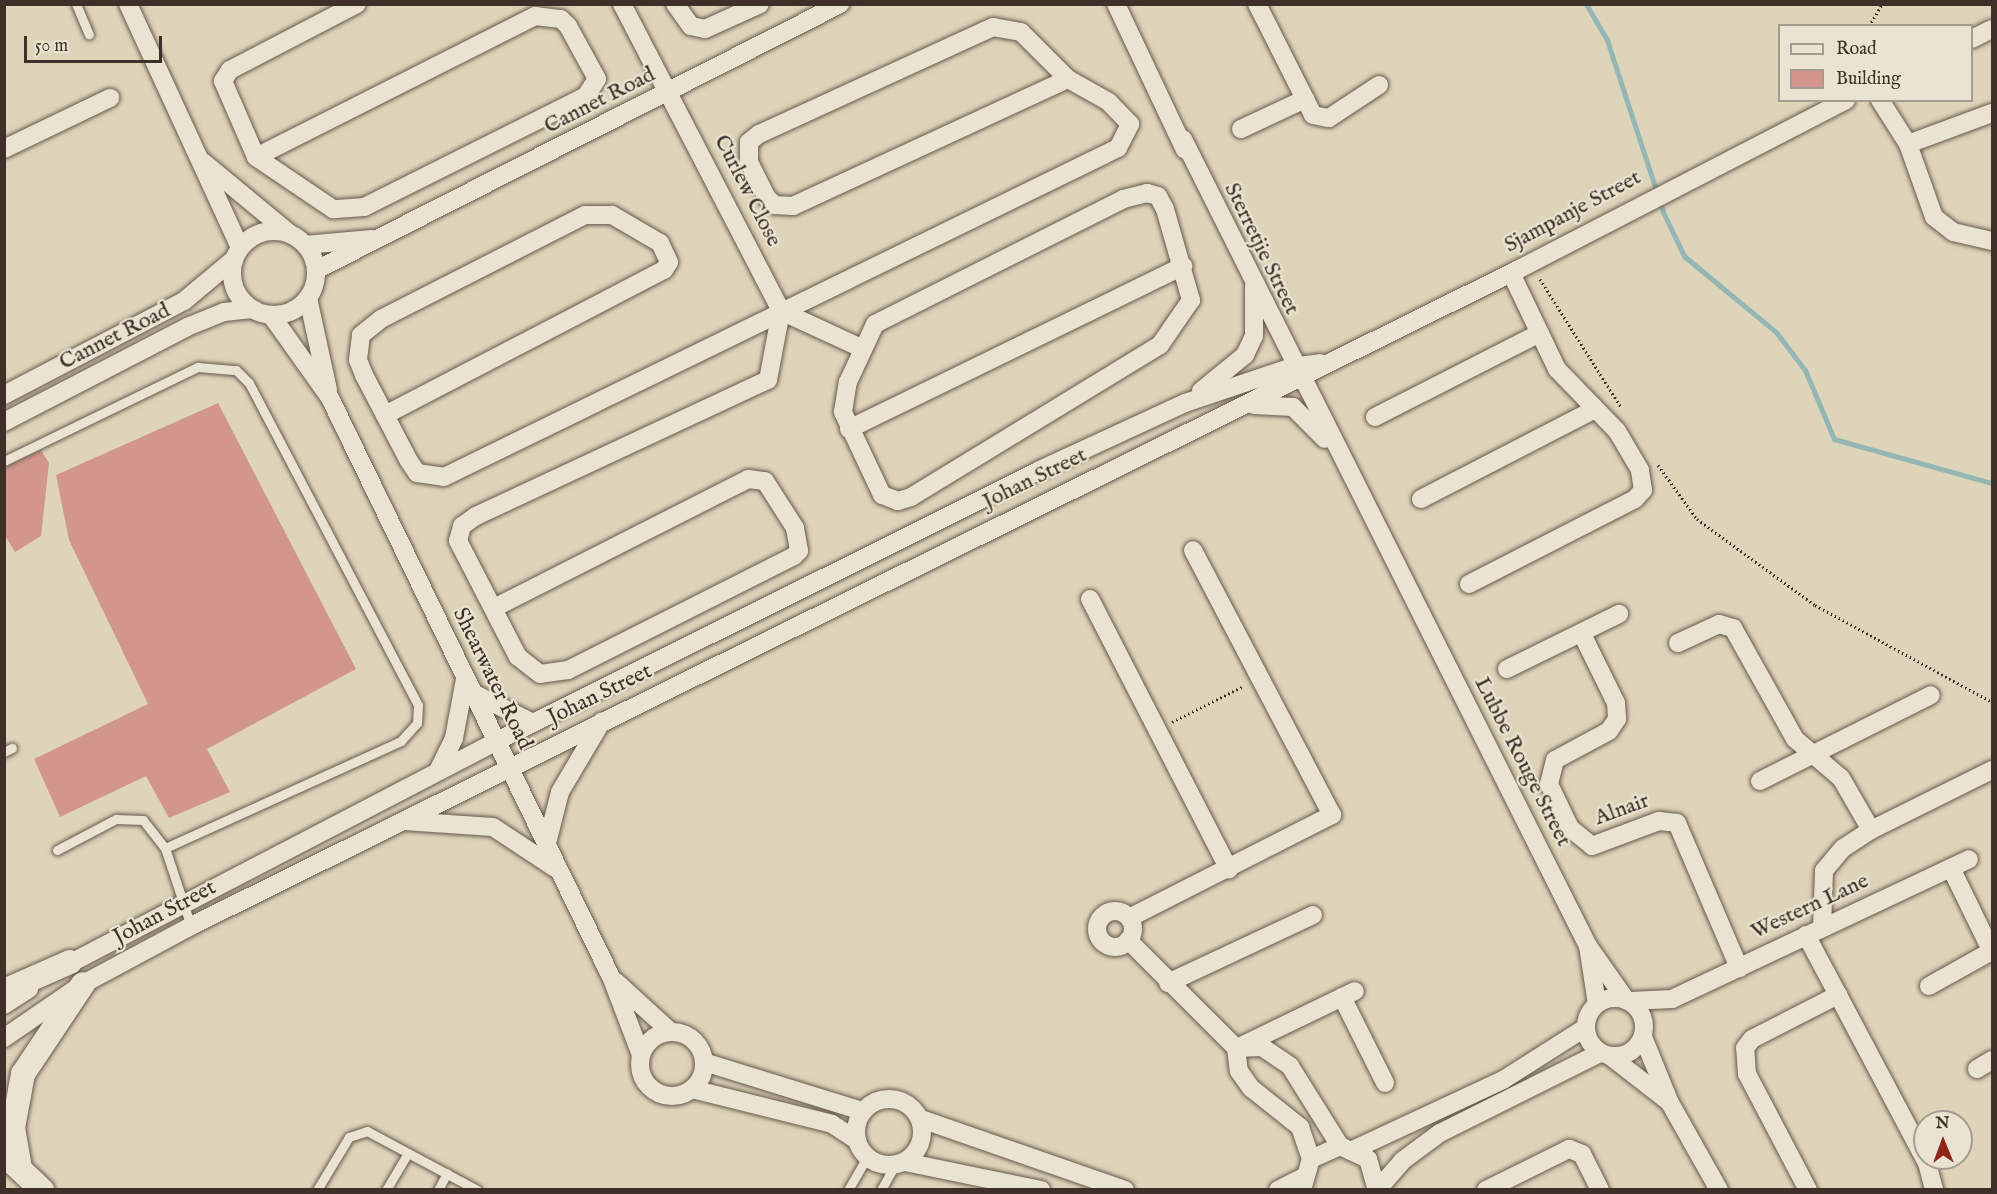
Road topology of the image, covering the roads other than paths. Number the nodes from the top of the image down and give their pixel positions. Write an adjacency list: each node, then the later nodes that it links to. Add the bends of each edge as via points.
1 (76, 4): 11 (lane)
2 (128, 4): 26 (street)
3 (357, 4): 25 (street, via 224,76 224,89)
4 (622, 4): 15 (street, Curlew Close)
5 (675, 4): 6 (street, via 691,26 705,29)
6 (760, 4)
7 (840, 4): 15 (street, Cannet Road)
8 (1116, 4): 22 (street, Sterretjie Street)
9 (1257, 4): 17 (street)
10 (1992, 29): 12 (street)
11 (89, 34)
12 (1973, 38)
13 (1068, 79): 13 (street, via 1021,32 1008,27 976,31 759,134 749,142 749,162 767,198 775,205 793,206); 37 (street, via 1123,114 1129,133 1118,148)
14 (1379, 85): 17 (street, via 1329,118 1313,115)
15 (669, 93): 27 (street, Cannet Road); 37 (street, Curlew Close)
16 (110, 98): 24 (street)
17 (1305, 99): 21 (street)
18 (1842, 102): 33 (street, Sjampanje Street, via 1640,202)
19 (1881, 102): 23 (street)
20 (1992, 113): 23 (street)
21 (1241, 129)
22 (1183, 139): 34 (street, Sterretjie Street); 41 (street, Sterretjie Street)
23 (1908, 144): 29 (street, via 1935,217 1953,232)
24 (4, 149)
25 (256, 157): 25 (street, via 333,209 364,207 586,96 597,79 596,69 561,19 535,16)
26 (199, 159): 28 (street); 30 (street)
27 (380, 238): 28 (street, Cannet Road); 32 (street, Cannet Road)
28 (298, 240): 30 (street, via 263,232); 32 (street)
29 (1992, 241)
30 (237, 254): 36 (street, via 234,288); 42 (street, Cannet Road, via 184,301)
31 (1183, 266): 40 (street, via 1158,196 1135,195 882,319); 50 (street); 50 (street, via 1191,300 1160,345 911,496 898,501 882,495)
32 (316, 270): 35 (street)
33 (1515, 271): 39 (street); 41 (street, Sjampanje Street)
34 (1254, 287): 41 (street, Sterretjie Street); 45 (street, Johan Street, via 1254,336 1245,355 1212,384)
35 (308, 298): 38 (street, via 291,311); 43 (street, Shearwater Road)
36 (252, 309): 38 (street); 49 (street, Cannet Road, via 224,312 187,327)
37 (781, 311): 40 (street); 47 (street, via 444,477 417,473); 58 (street, via 768,380 462,526 462,553)
38 (270, 315): 43 (street, Shearwater Road)
39 (1540, 333): 44 (street, via 1557,369); 48 (street)
40 (861, 348): 50 (street, via 844,398)
41 (1298, 372): 45 (street, Johan Street); 46 (street, Johan Street); 51 (street, Lubbe Rouge Street); 57 (street, Lubbe Rouge Street)
42 (4, 395)
43 (330, 398): 63 (street, Shearwater Road)
44 (1595, 409): 53 (street); 55 (street, via 1632,453 1642,481 1641,495)
45 (1168, 410): 66 (street, Johan Street)
46 (1226, 411): 51 (street, Johan Street, via 1283,403 1305,415); 65 (street, Johan Street)
47 (385, 415): 47 (street, via 357,347 361,335 381,319 585,215 612,215 667,252 664,270 647,283)
48 (1375, 417)
49 (4, 422)
50 (849, 429)
51 (1325, 439): 57 (street, Lubbe Rouge Street, via 1401,587)
52 (4, 461): 76 (lane, via 198,367 236,370 255,393 418,705 417,723 401,741)
53 (1421, 499)
54 (1193, 550): 81 (street, via 1332,815)
55 (1469, 584)
56 (1090, 599): 81 (street)
57 (1413, 600): 88 (street, Lubbe Rouge Street)
58 (494, 608): 58 (street, via 528,669 553,674 794,556 800,540 765,481 748,479)
59 (1619, 614): 60 (street)
60 (1582, 633): 62 (street); 91 (street, Alnair, via 1616,703 1617,719 1609,731 1555,760 1549,784 1570,828 1592,846 1659,820 1677,823)
61 (1678, 643): 68 (street, via 1719,624 1733,628 1795,739)
62 (1507, 669)
63 (468, 685): 66 (street, via 504,713); 67 (street, Shearwater Road); 71 (street, via 454,738)
64 (1931, 695): 68 (street)
65 (602, 721): 69 (street, Johan Street); 75 (street, via 560,792)
66 (533, 723): 67 (street, Johan Street)
67 (495, 742): 69 (street, Shearwater Road); 71 (street, Johan Street)
68 (1812, 754): 72 (street); 74 (street, via 1849,789)
69 (508, 768): 73 (street, Johan Street); 75 (street, Shearwater Road)
70 (1992, 770): 74 (street)
71 (438, 771): 82 (street, Johan Street)
72 (1760, 781)
73 (402, 821): 80 (street, via 493,826); 85 (street, Johan Street)
74 (1871, 830): 86 (street, via 1843,848 1824,871)
75 (546, 847): 80 (street, Shearwater Road)
76 (165, 848): 77 (lane, via 151,825 129,818 99,826); 82 (lane)
77 (57, 850)
78 (1969, 859): 79 (street, Western Lane)
79 (1951, 868): 86 (street, Western Lane); 89 (street)
80 (557, 869): 92 (street, Shearwater Road)
81 (1229, 869): 84 (street)
82 (183, 901): 85 (lane); 90 (street, Johan Street)
83 (1313, 915): 93 (street)
84 (1129, 918): 87 (street); 87 (street, via 1108,913 1097,931 1107,945)
85 (191, 926): 94 (street, Johan Street)
86 (1814, 931): 91 (street, Western Lane); 97 (street)
87 (1128, 940): 93 (street)
88 (1588, 946): 99 (street, Lubbe Rouge Street); 100 (street, Lubbe Rouge Street)
89 (1992, 952): 95 (street)
90 (70, 962): 96 (main road); 101 (street, Johan Street)
91 (1739, 968): 98 (street, Western Lane)
92 (612, 979): 103 (street, Shearwater Road); 107 (street, Shearwater Road)
93 (1168, 983): 106 (street)
94 (83, 984): 105 (street, Johan Street); 120 (main road, via 23,1074 13,1128)
95 (1929, 986)
96 (4, 991)
97 (1838, 995): 138 (street, via 1752,1039 1745,1048 1747,1074); 139 (street, via 1927,1163)
98 (1672, 999): 99 (street, Western Lane); 104 (street, Western Lane)
99 (1628, 1001): 100 (street, via 1610,998); 104 (street)
100 (1597, 1004): 102 (street)
101 (4, 1005)
102 (1585, 1028): 108 (street); 116 (street, via 1503,1080)
103 (671, 1032): 107 (street, via 652,1038); 109 (street, via 690,1037)
104 (1644, 1033): 108 (street, via 1630,1053); 112 (street)
105 (4, 1038)
106 (1236, 1048): 110 (street, via 1349,994); 116 (street, via 1262,1047 1290,1066); 119 (street, via 1239,1071 1251,1088 1300,1127)
107 (641, 1055): 111 (street, via 642,1075 654,1090 673,1096)
108 (1605, 1055): 112 (street); 124 (street, via 1440,1133 1402,1161)
109 (704, 1062): 111 (street); 113 (street)
110 (1385, 1083)
111 (692, 1089): 115 (street, via 832,1124)
112 (1670, 1103): 137 (street)
113 (862, 1111): 114 (street, via 889,1098 908,1104); 115 (street)
114 (921, 1119): 121 (street, via 923,1138); 133 (street)
115 (857, 1140): 118 (street)
116 (1348, 1148): 119 (street); 124 (street, via 1374,1168)
117 (408, 1153): 122 (lane); 126 (lane, via 367,1131 356,1131); 127 (lane)
118 (867, 1157): 121 (street); 130 (lane)
119 (1311, 1159): 123 (street)
120 (12, 1161): 125 (main road)
121 (900, 1163): 131 (lane); 132 (street)
122 (447, 1173): 128 (lane); 129 (lane)
123 (1302, 1184): 134 (street)
124 (1377, 1189)
125 (42, 1190)
126 (317, 1190)
127 (386, 1190)
128 (438, 1190)
129 (477, 1190)
130 (848, 1190)
131 (881, 1190)
132 (1041, 1190)
133 (1125, 1190)
134 (1278, 1190)
135 (1486, 1190): 136 (street, via 1569,1149 1582,1154)
136 (1600, 1190)
137 (1719, 1190)
138 (1808, 1190)
139 (1934, 1190)

